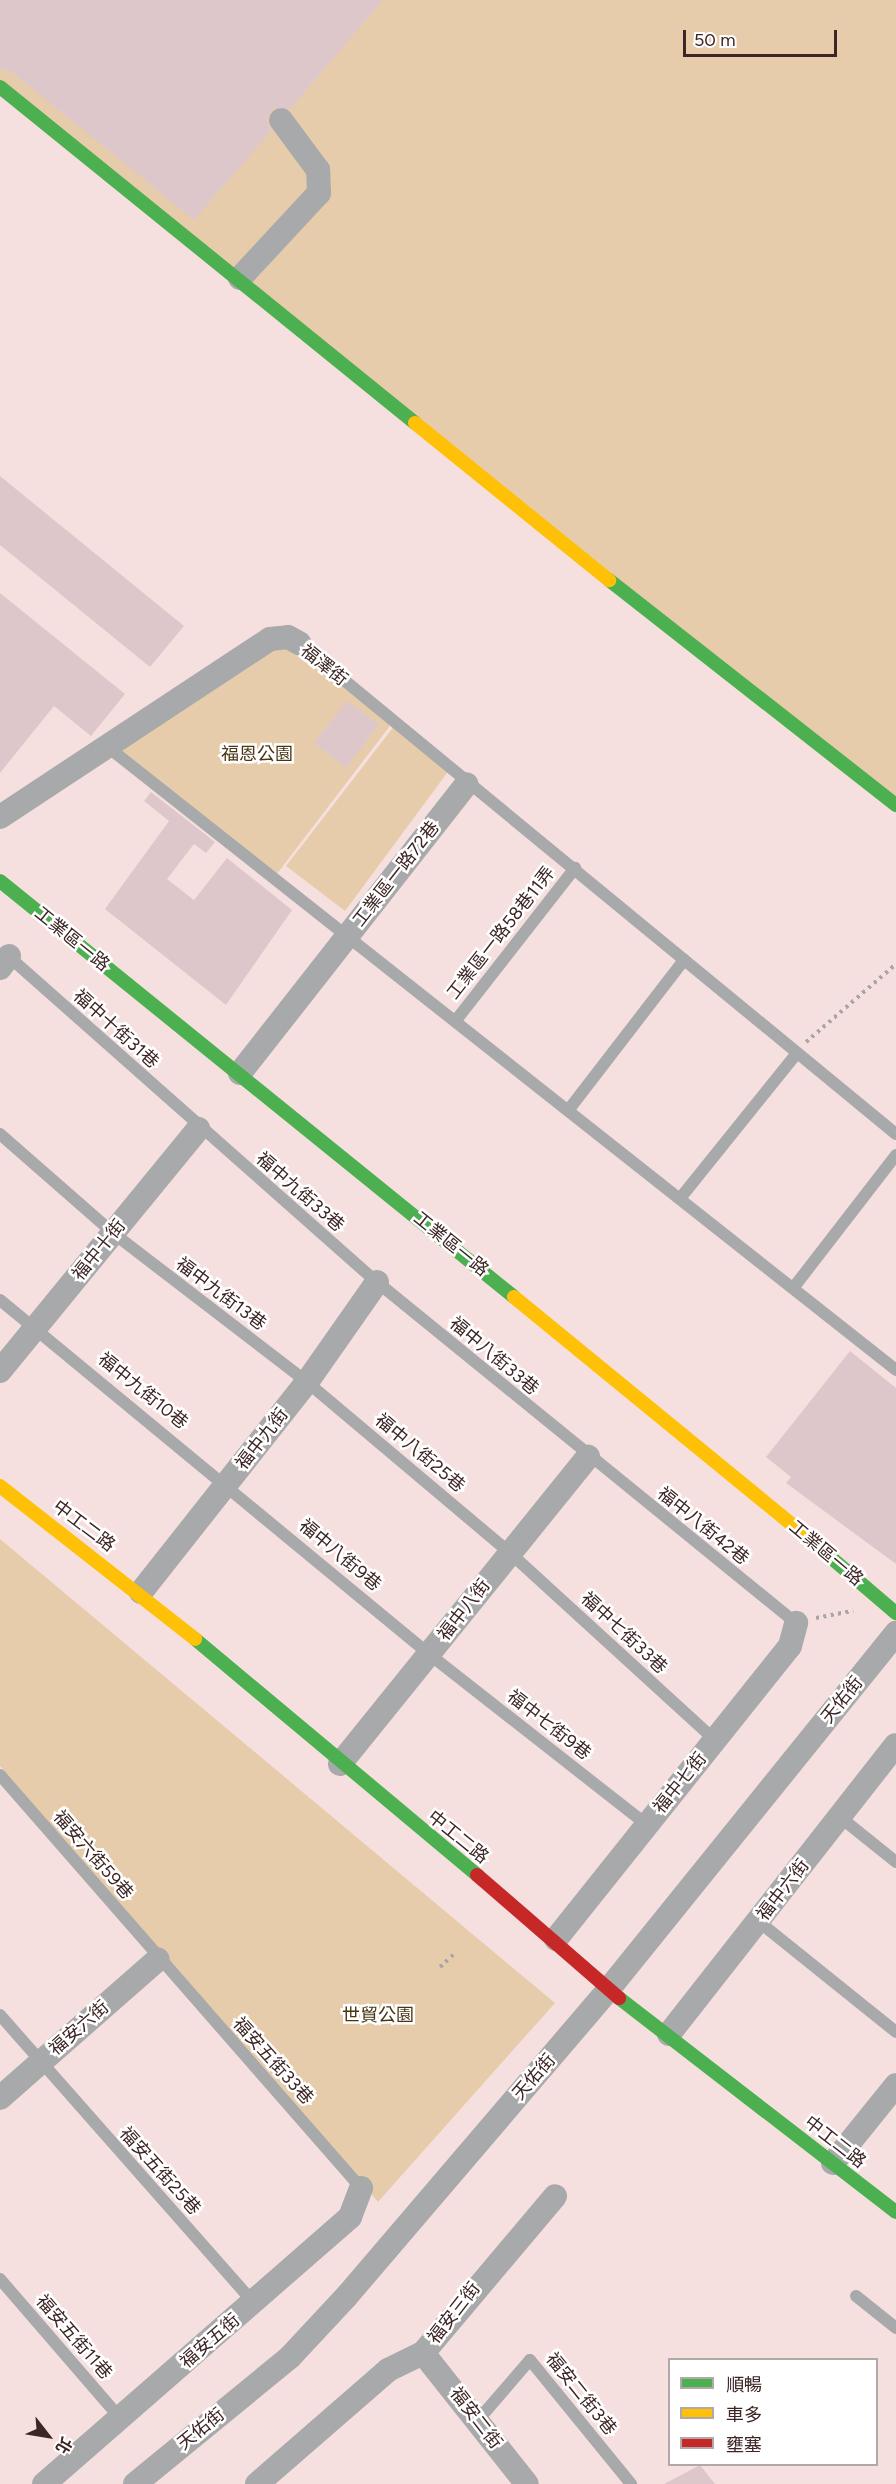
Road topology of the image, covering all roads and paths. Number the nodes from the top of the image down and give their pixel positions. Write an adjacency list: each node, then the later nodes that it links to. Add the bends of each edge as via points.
1 (0, 87): 3 (street)
2 (281, 120): 3 (street, via 318,170 320,189)
3 (240, 278): 7 (street, via 640,606)
4 (299, 643): 5 (street, 福澤街, via 288,636 270,639); 6 (lane, 福澤街)
5 (109, 748): 8 (street); 11 (lane)
6 (467, 784): 9 (lane); 11 (street, 工業區一路72巷)
7 (896, 805)
8 (0, 817)
9 (575, 868): 13 (lane, 工業區一路58巷11弄); 15 (lane, 工業區一路58巷11弄)
10 (0, 881): 17 (street, 工業區一路)
11 (349, 933): 15 (lane, 工業區一路58巷11弄); 17 (street, 工業區一路72巷)
12 (3, 958): 19 (lane, 福中十街31巷)
13 (684, 960): 16 (lane, 工業區一路58巷11弄); 18 (lane)
14 (896, 964): 16 (path)
15 (457, 1019): 18 (lane, 工業區一路58巷11弄)
16 (796, 1053): 21 (lane, 工業區一路58巷11弄); 23 (lane)
17 (240, 1073): 38 (street, 工業區一路)
18 (570, 1108): 23 (lane, 工業區一路58巷11弄)
19 (198, 1129): 24 (street, 福中十街); 25 (lane, 福中九街33巷)
20 (0, 1134): 24 (lane, 福中九街13巷)
21 (896, 1134)
22 (896, 1155): 26 (lane)
23 (682, 1196): 26 (lane, 工業區一路58巷11弄)
24 (113, 1233): 28 (street, 福中十街); 31 (lane, 福中九街13巷)
25 (377, 1282): 31 (street, 福中九街); 32 (lane, 福中八街33巷)
26 (794, 1287): 29 (lane)
27 (0, 1300): 28 (lane, 福中九街10巷)
28 (35, 1328): 30 (street, 福中十街); 33 (lane, 福中九街10巷)
29 (896, 1370)
30 (0, 1371)
31 (307, 1382): 33 (street, 福中九街); 35 (lane, 福中八街25巷)
32 (588, 1457): 35 (street, 福中八街); 39 (lane, 福中八街42巷)
33 (227, 1483): 36 (street, 福中九街); 41 (lane, 福中八街9巷)
34 (0, 1486): 36 (street, 中工二路)
35 (509, 1552): 41 (street, 福中八街); 42 (lane, 福中七街33巷)
36 (141, 1592): 44 (street, 中工二路)
37 (854, 1611): 39 (path)
38 (896, 1613)
39 (796, 1623): 42 (street, 福中七街, via 790,1646)
40 (896, 1633): 54 (street, 天佑街)
41 (429, 1654): 44 (street, 福中八街); 47 (lane, 福中七街9巷)
42 (715, 1740): 47 (street, 福中七街)
43 (896, 1745): 46 (street, 福中六街)
44 (340, 1764): 50 (street, 中工二路)
45 (0, 1775): 52 (lane, 福安六街59巷)
46 (840, 1817): 48 (lane); 49 (street, 福中六街)
47 (646, 1824): 50 (street, 福中七街)
48 (896, 1862)
49 (758, 1921): 56 (lane); 57 (street, 福中六街)
50 (556, 1939): 54 (street, 中工二路)
51 (453, 1955): 53 (path)
52 (158, 1959): 58 (street, 福安六街); 62 (lane, 福安五街33巷)
53 (440, 1967)
54 (608, 1990): 57 (street, 中工二路); 73 (street, 天佑街, via 290,2357)
55 (0, 2015): 58 (lane, 福安五街25巷)
56 (896, 2032)
57 (669, 2034): 61 (street, 中工二路)
58 (40, 2063): 60 (street, 福安六街); 67 (lane, 福安五街25巷)
59 (896, 2085): 61 (street)
60 (0, 2098)
61 (833, 2163): 64 (street, 中工二路)
62 (361, 2188): 67 (street, 福安五街, via 350,2217)
63 (555, 2196): 69 (street, 福安三街)
64 (896, 2212)
65 (0, 2279): 70 (lane, 福安五街11巷)
66 (856, 2296): 68 (lane)
67 (254, 2303): 70 (street, 福安五街)
68 (896, 2328)
69 (423, 2353): 71 (street, 福安二街); 74 (street, 福安三街, via 388,2370)
70 (121, 2419): 72 (street, 福安五街)
71 (479, 2419): 75 (street, 福安二街); 76 (lane, 福安二街3巷, via 530,2360)
72 (44, 2484)
73 (135, 2484)
74 (256, 2484)
75 (527, 2484)
76 (631, 2484)

